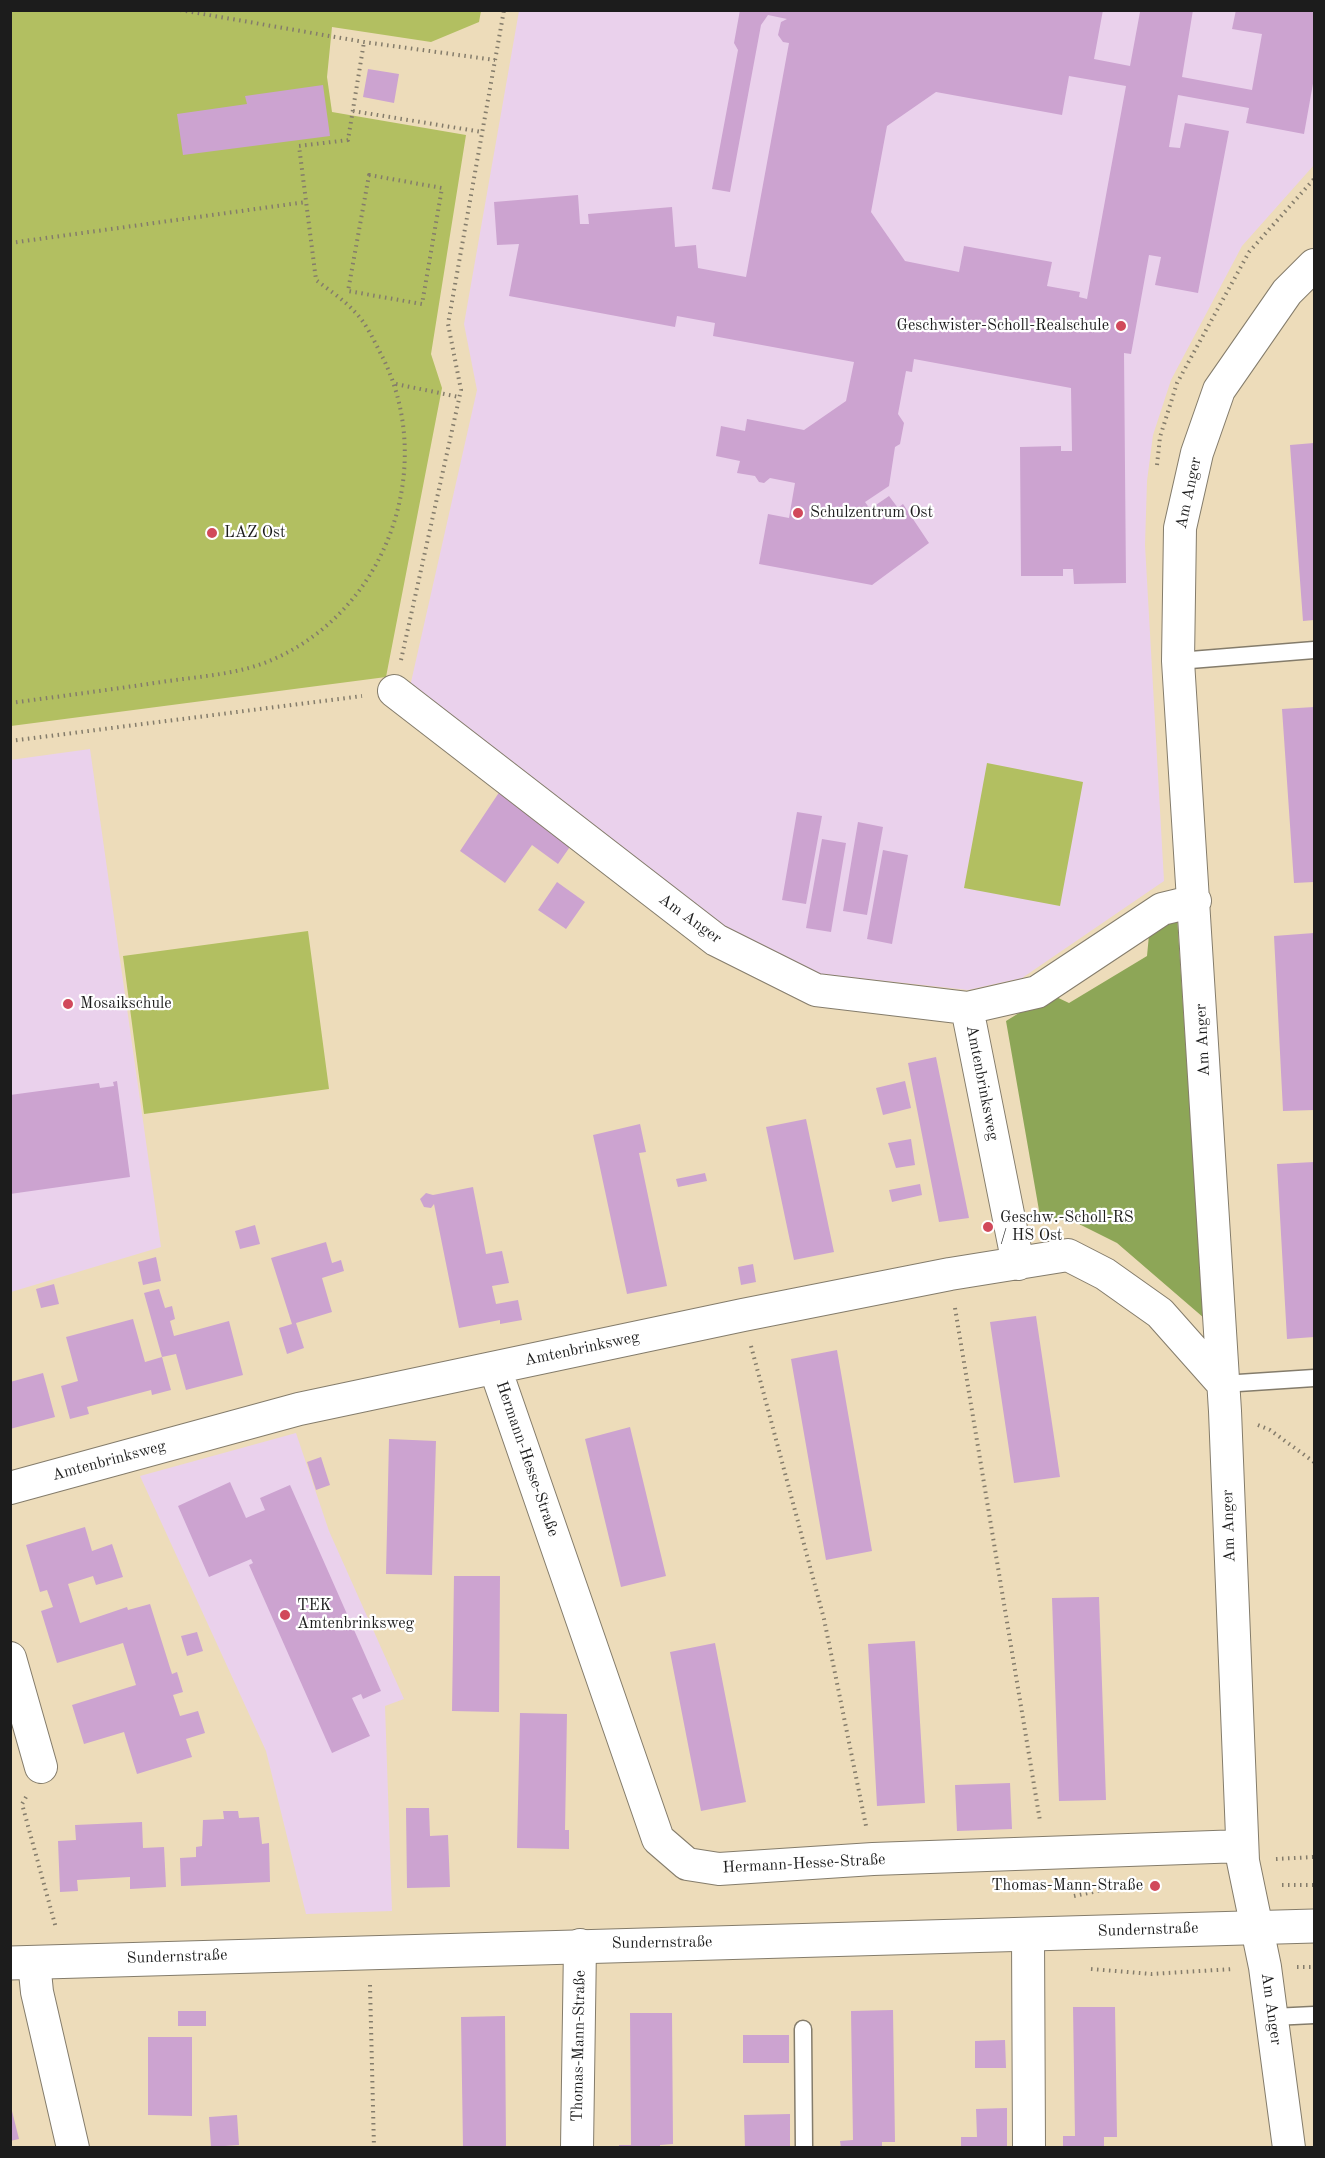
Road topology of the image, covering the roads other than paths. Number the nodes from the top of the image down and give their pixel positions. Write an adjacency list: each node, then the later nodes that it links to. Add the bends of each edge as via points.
1 (1314, 265): 3 (street, Am Anger, via 1287,292 1219,390 1197,453 1180,528)
2 (1314, 650): 3 (lane)
3 (1178, 661): 5 (street, Am Anger)
4 (394, 691): 6 (street, Am Anger, via 716,940 816,990)
5 (1195, 901): 6 (street, Am Anger, via 1162,909 1037,992); 10 (street, Am Anger)
6 (967, 1008): 7 (street, Amtenbrinksweg)
7 (1018, 1264): 8 (street, Amtenbrinksweg, via 743,1315); 10 (street, Amtenbrinksweg, via 1068,1255 1105,1274 1160,1313)
8 (495, 1368): 11 (street, Amtenbrinksweg, via 299,1409); 14 (street, Hermann-Hesse-Straße, via 658,1839 687,1864 719,1869 873,1859)
9 (1314, 1378): 10 (lane)
10 (1224, 1397): 14 (street, Am Anger)
11 (10, 1488)
12 (10, 1658): 13 (street)
13 (41, 1767)
14 (1242, 1846): 15 (street, Am Anger)
15 (1255, 1926): 16 (street, Sundernstraße); 17 (street, Sundernstraße); 21 (street, Am Anger)
16 (1314, 1926)
17 (1028, 1935): 18 (street, Sundernstraße); 26 (street)
18 (580, 1945): 19 (street, Sundernstraße); 24 (street, Thomas-Mann-Straße)
19 (22, 1962): 23 (street, via 39,2003)
20 (1314, 2015): 21 (lane)
21 (1272, 2017): 27 (street, Am Anger)
22 (803, 2029): 25 (lane)
23 (73, 2148)
24 (578, 2148)
25 (804, 2148)
26 (1029, 2148)
27 (1289, 2148)

